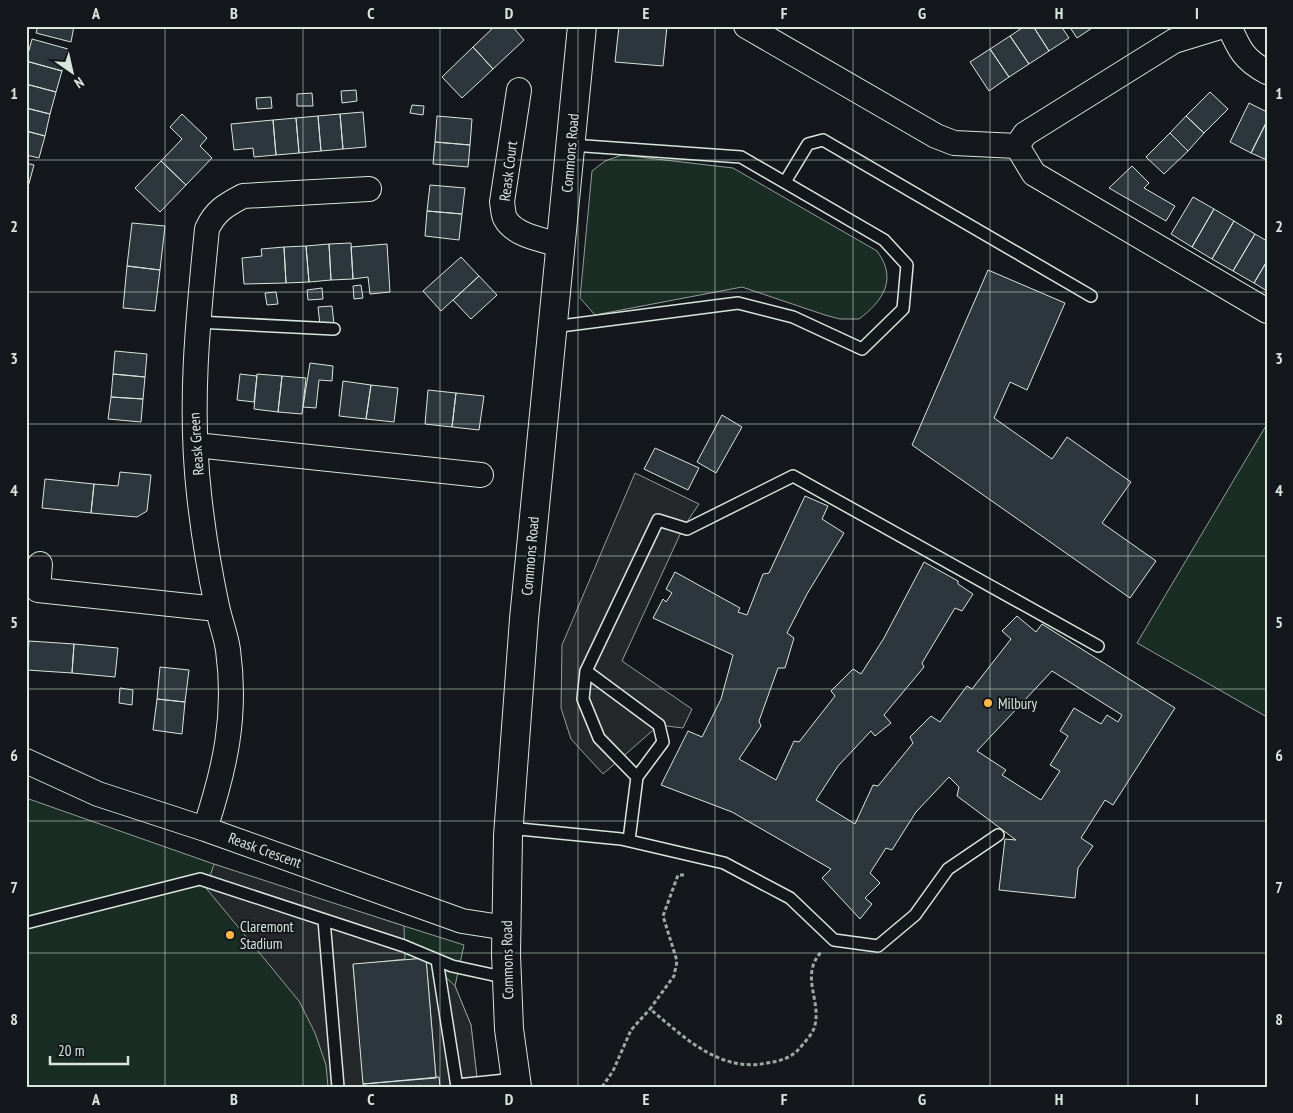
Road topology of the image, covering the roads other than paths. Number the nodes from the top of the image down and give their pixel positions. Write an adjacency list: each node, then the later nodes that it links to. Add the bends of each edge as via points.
1 (582, 26): 7 (street, Commons Road)
2 (746, 26): 8 (street, via 936,136 954,143)
3 (1224, 26): 8 (street, via 1174,41 1025,134)
4 (1230, 26): 5 (street, via 1239,51)
5 (1267, 72)
6 (518, 90): 11 (street, Reask Court, via 502,202 505,218 522,232)
7 (571, 146): 9 (lane, via 741,157); 11 (street, Commons Road)
8 (1017, 146): 13 (street, via 1034,174)
9 (785, 182): 12 (lane, via 808,144 823,140); 16 (lane, via 884,240 907,265 903,309 862,349 793,317 738,304)
10 (369, 189): 14 (street, Reask Green, via 243,196 225,205 213,215 207,229)
11 (561, 245): 16 (street, Commons Road)
12 (1091, 296)
13 (1267, 311)
14 (198, 322): 15 (lane); 17 (street, Reask Green, via 193,411)
15 (334, 328)
16 (552, 328): 25 (street, Commons Road, via 524,619)
17 (196, 445): 18 (street); 20 (street, Reask Green, via 199,493)
18 (481, 475)
19 (40, 564): 20 (street, via 38,590)
20 (217, 609): 26 (street, Reask Green, via 228,650 229,734 223,774)
21 (1098, 646): 22 (lane, via 793,476 687,529 658,520)
22 (586, 671): 24 (lane, via 583,699 598,738); 24 (lane, via 659,725 662,742)
23 (26, 761): 26 (street, Reask Crescent, via 98,794)
24 (637, 777): 28 (lane)
25 (509, 828): 28 (lane); 31 (street, Commons Road)
26 (205, 829): 31 (street, Reask Crescent, via 462,921)
27 (998, 835): 28 (lane, via 948,869 915,915 878,946 834,940 790,898 724,863)
28 (629, 840)
29 (324, 920): 30 (lane, via 200,879); 32 (lane); 36 (lane)
30 (26, 923)
31 (506, 928): 33 (street, Commons Road)
32 (437, 960): 33 (lane); 35 (lane)
33 (507, 978): 34 (street, Commons Road)
34 (516, 1083): 35 (lane)
35 (457, 1086)
36 (338, 1087)

